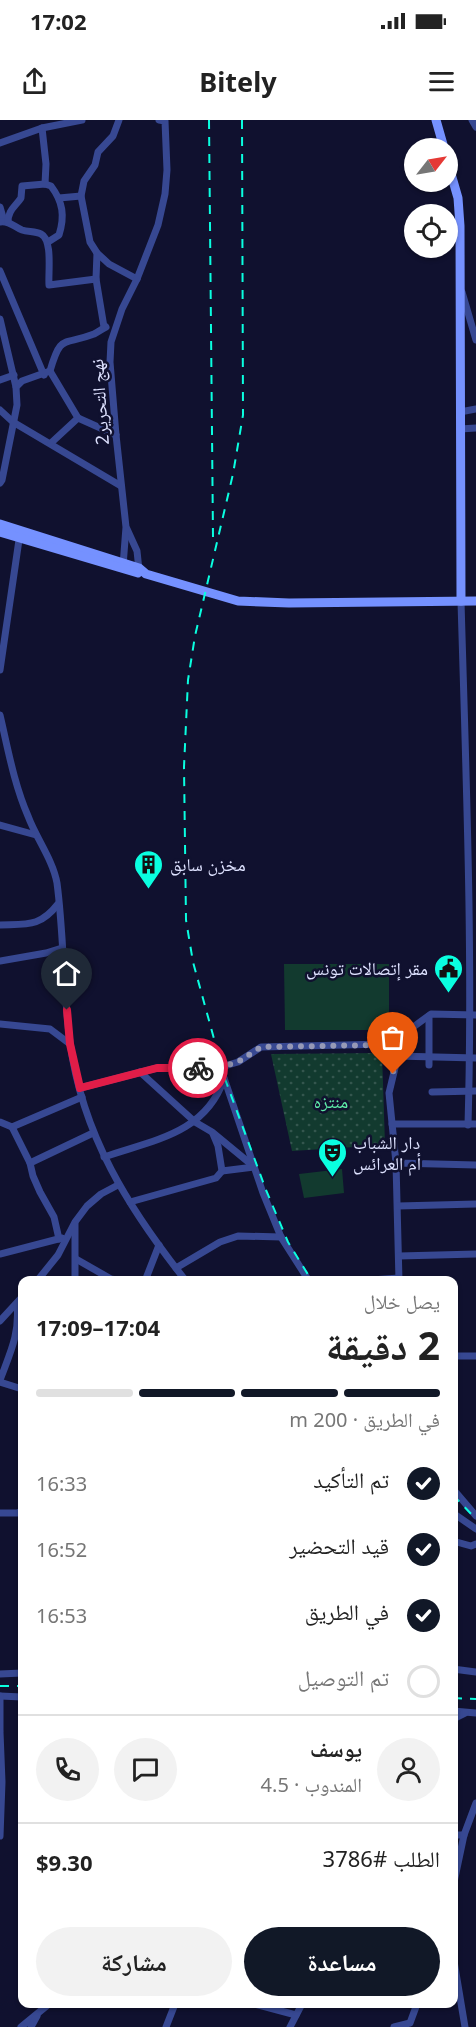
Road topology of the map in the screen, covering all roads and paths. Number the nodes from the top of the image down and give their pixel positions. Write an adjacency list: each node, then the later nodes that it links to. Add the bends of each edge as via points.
1 (82, 120): 8 (street)
2 (119, 120): 13 (street, via 113,136 98,152)
3 (159, 120): 4 (street)
4 (165, 120): 22 (street, نهج التحرير2, via 165,194 158,225)
5 (436, 120): 9 (main road)
6 (472, 120): 7 (street)
7 (476, 127)
8 (42, 128): 10 (street); 11 (street)
9 (441, 138)
10 (0, 143)
11 (45, 184): 14 (street, via 51,186); 16 (street, via 22,186 21,198)
12 (456, 192): 20 (main road)
13 (81, 196): 14 (street); 18 (street, via 90,242)
14 (58, 198): 17 (street, via 62,225 58,235)
15 (0, 207): 16 (street)
16 (4, 222): 17 (street, via 42,234)
17 (48, 242): 21 (street, via 49,285)
18 (96, 253): 21 (street); 22 (street)
19 (0, 271): 28 (street)
20 (459, 278): 26 (street); 34 (main road)
21 (96, 279): 25 (street)
22 (137, 279): 24 (street, نهج التحرير2)
23 (0, 319): 27 (street)
24 (116, 325): 25 (street); 39 (street, نهج التحرير2, via 110,362)
25 (104, 327): 28 (street, via 65,342)
26 (476, 340)
27 (2, 341): 29 (street)
28 (47, 373): 31 (street); 35 (street)
29 (14, 375): 30 (street); 31 (street)
30 (0, 380)
31 (16, 387): 36 (street)
32 (476, 409): 34 (street)
33 (1, 412): 36 (street)
34 (460, 412): 38 (main road)
35 (78, 418): 39 (street); 40 (street)
36 (13, 422): 40 (street); 41 (street)
37 (476, 428): 38 (street)
38 (460, 429): 49 (main road)
39 (116, 435): 42 (street, نهج التحرير2)
40 (51, 443): 42 (street)
41 (0, 483)
42 (122, 486): 44 (street, نهج التحرير2)
43 (0, 524): 46 (main road)
44 (126, 527): 47 (street, نهج التحرير2); 48 (street, نهج التحرير2)
45 (0, 531): 46 (main road)
46 (19, 535): 47 (main road); 51 (street)
47 (123, 567): 48 (main road)
48 (142, 572): 49 (main road, via 238,601)
49 (461, 601): 50 (main road); 53 (street)
50 (476, 601)
51 (0, 670)
52 (0, 715): 56 (street, via 12,770)
53 (468, 811): 54 (street); 58 (street)
54 (476, 811)
55 (0, 825): 56 (street)
56 (36, 835): 57 (street, via 56,881)
57 (58, 904): 59 (street, via 36,923); 60 (street)
58 (472, 907): 62 (street)
59 (0, 925)
60 (62, 948): 61 (street); 67 (street)
61 (0, 961)
62 (473, 969): 63 (street)
63 (473, 1015): 64 (street); 70 (street)
64 (429, 1016): 66 (street); 69 (street)
65 (0, 1024): 67 (street, via 50,1029)
66 (397, 1039): 68 (street); 72 (street, via 380,1045 261,1047 238,1062)
67 (70, 1044): 75 (street)
68 (396, 1056): 69 (street); 81 (street, via 389,1093)
69 (429, 1057): 70 (street); 71 (street)
70 (472, 1058): 76 (street)
71 (429, 1065)
72 (220, 1066): 73 (street); 74 (street)
73 (140, 1072): 75 (street); 80 (street)
74 (224, 1079): 80 (street, via 213,1103); 90 (street)
75 (80, 1088): 78 (street)
76 (472, 1091): 77 (street); 82 (street)
77 (432, 1092)
78 (82, 1097): 83 (street); 85 (street)
79 (0, 1122): 83 (street)
80 (195, 1122): 84 (street); 86 (street, via 181,1131)
81 (392, 1124): 82 (street); 88 (street)
82 (472, 1124)
83 (12, 1127): 87 (street)
84 (212, 1132): 90 (street); 91 (street)
85 (93, 1133): 86 (street); 87 (street)
86 (104, 1157): 92 (street)
87 (30, 1163): 98 (street)
88 (396, 1163): 89 (street); 95 (street)
89 (476, 1165)
90 (254, 1167): 91 (street); 97 (street)
91 (222, 1171): 93 (street, via 216,1178)
92 (118, 1185): 93 (street); 96 (street, via 87,1206)
93 (130, 1202): 99 (street)
94 (476, 1204): 95 (street)
95 (398, 1206): 102 (street)
96 (75, 1222): 98 (street); 103 (street)
97 (281, 1237): 104 (street, via 238,1236); 110 (street)
98 (63, 1238): 100 (street); 105 (street, via 58,1255)
99 (159, 1245): 104 (street); 108 (street)
100 (0, 1254)
101 (476, 1254): 102 (street)
102 (399, 1256): 111 (street)
103 (76, 1259): 106 (street); 107 (street)
104 (176, 1268): 109 (street)
105 (41, 1276)
106 (75, 1276)
107 (107, 1276)
108 (147, 1276)
109 (182, 1276)
110 (306, 1276)
111 (399, 1276)
112 (17, 1304): 113 (street); 114 (street)
113 (18, 1312)
114 (0, 1321)
115 (18, 1327): 118 (street)
116 (458, 1356): 117 (street)
117 (476, 1356)
118 (0, 1381): 119 (street)
119 (18, 1388)
120 (458, 1495): 124 (street)
121 (0, 1513): 122 (street)
122 (18, 1514)
123 (458, 1516): 125 (street)
124 (476, 1516)
125 (476, 1529)
126 (458, 1542): 127 (street)
127 (476, 1544)
128 (458, 1670): 129 (street)
129 (476, 1672)
130 (18, 1673): 131 (street)
131 (0, 1674)
132 (0, 1696): 133 (street); 138 (street)
133 (18, 1697)
134 (458, 1711): 135 (street)
135 (467, 1712): 136 (street); 137 (street)
136 (476, 1713)
137 (458, 1716)
138 (0, 1731): 142 (street)
139 (476, 1803): 141 (street)
140 (458, 1835): 141 (street)
141 (464, 1835): 143 (street)
142 (0, 1836)
143 (458, 1863)
144 (458, 1998): 157 (street)
145 (44, 2008): 150 (street)
146 (173, 2008): 154 (street)
147 (270, 2008): 151 (street)
148 (300, 2008): 151 (street)
149 (416, 2008): 156 (street, via 411,2023)
150 (38, 2013): 152 (street); 153 (street)
151 (296, 2015): 155 (street)
152 (21, 2027)
153 (31, 2027)
154 (166, 2027)
155 (290, 2027)
156 (394, 2027)
157 (465, 2027)

